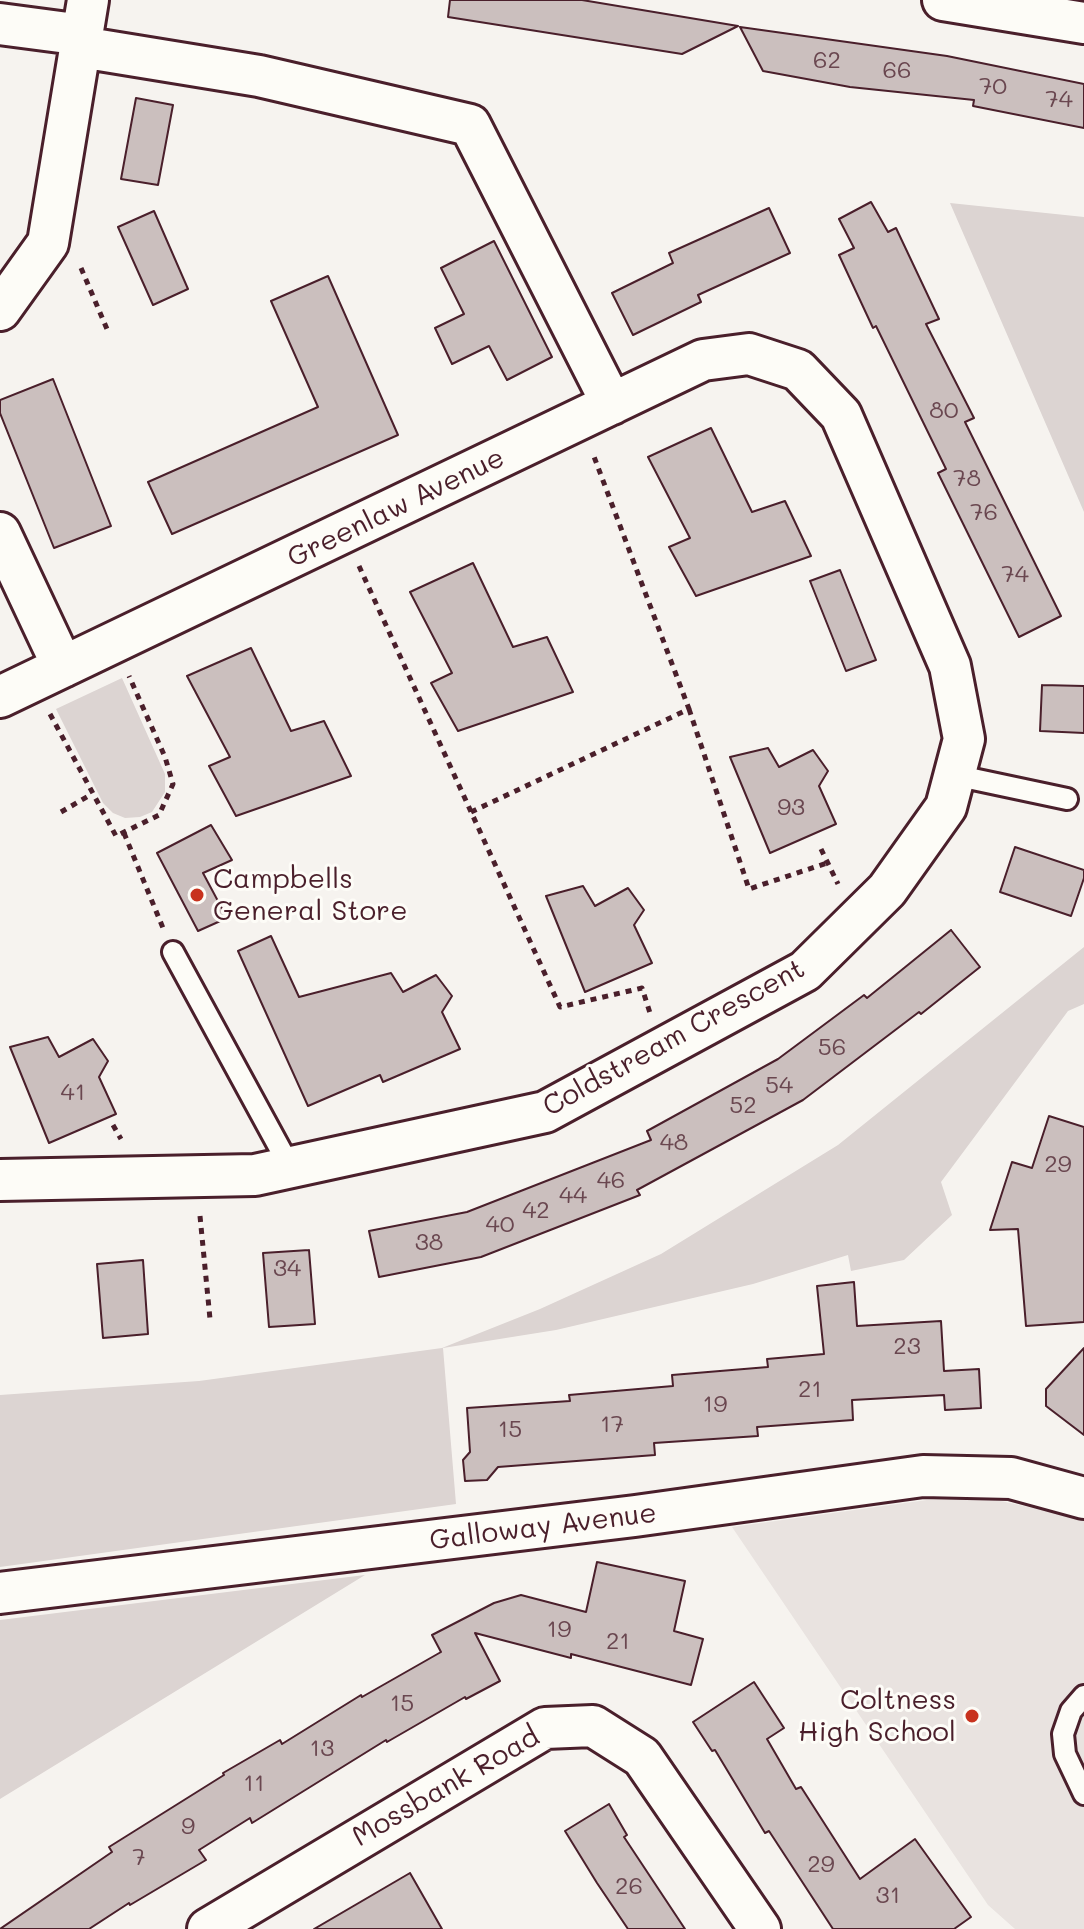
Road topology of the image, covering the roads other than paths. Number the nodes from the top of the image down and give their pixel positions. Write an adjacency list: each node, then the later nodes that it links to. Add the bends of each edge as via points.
1 (943, 0): 2 (street)
2 (1084, 23)
3 (0, 24): 4 (street)
4 (84, 27): 5 (street, via 48,243); 7 (street, via 259,76 470,125)
5 (0, 310)
6 (798, 370): 7 (street, Greenlaw Avenue, via 749,354 703,360); 10 (street, Coldstream Crescent, via 841,415 950,666 964,739)
7 (596, 411): 9 (street, Greenlaw Avenue)
8 (0, 533): 9 (street)
9 (32, 682)
10 (954, 775): 11 (lane); 13 (street, Coldstream Crescent, via 946,807 887,890 805,971 545,1112)
11 (1067, 799)
12 (173, 952): 13 (lane)
13 (290, 1167): 14 (street, Coldstream Crescent, via 255,1175)
14 (0, 1180)
15 (1084, 1498): 16 (street, Galloway Avenue, via 1011,1478 923,1476)
16 (0, 1593)
17 (1084, 1696): 18 (lane, via 1071,1711 1063,1734 1065,1754)
18 (1084, 1794)
19 (249, 1918): 20 (street, Mossbank Road); 21 (street, Mossbank Road, via 545,1728 593,1726 642,1757)
20 (208, 1929)
21 (760, 1929)

